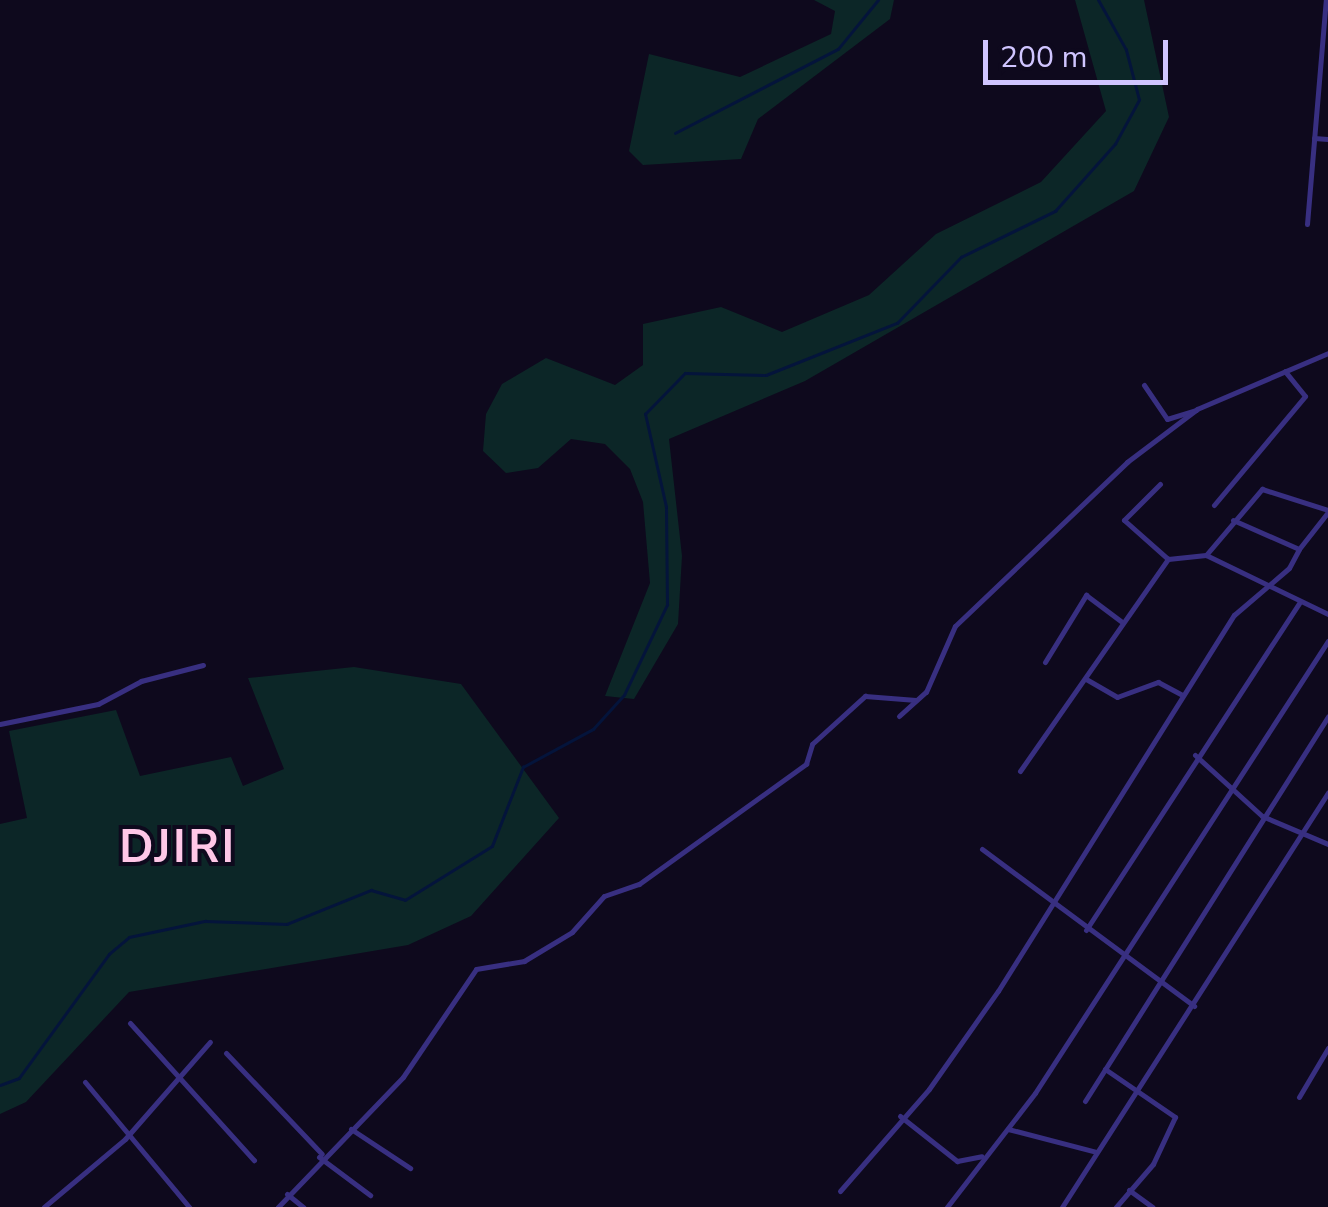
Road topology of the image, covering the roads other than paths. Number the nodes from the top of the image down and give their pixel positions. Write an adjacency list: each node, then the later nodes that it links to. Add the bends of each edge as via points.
1 (1326, 0): 2 (street)
2 (1314, 138): 3 (street); 4 (street)
3 (1328, 139)
4 (1307, 224)
5 (1328, 353): 6 (street)
6 (1282, 371): 8 (street); 10 (street, via 1300,380 1305,396)
7 (1144, 385): 8 (street, via 1168,419)
8 (1197, 409): 25 (street, via 1126,462 965,616)
9 (1160, 484): 15 (street, via 1124,520)
10 (1214, 506)
11 (1328, 511): 12 (street, via 1264,488); 13 (street)
12 (1233, 520): 13 (street); 14 (street)
13 (1299, 549): 16 (street)
14 (1206, 555): 15 (street); 16 (street)
15 (1168, 559): 19 (street)
16 (1265, 586): 17 (street); 24 (street, via 1234,615)
17 (1300, 602): 18 (street); 29 (street)
18 (1328, 614)
19 (1122, 622): 21 (street, via 1086,595); 23 (street)
20 (1328, 641): 31 (street)
21 (1045, 662)
22 (202, 664): 28 (street, via 141,681 98,704)
23 (1086, 679): 24 (street, via 1118,697 1158,682); 30 (street)
24 (1182, 694): 37 (street)
25 (916, 700): 26 (street); 53 (street, via 865,696 812,744 806,764 639,884 608,894 572,932 524,961 476,968 427,1048)
26 (899, 716)
27 (1328, 716): 33 (street)
28 (0, 724)
29 (1195, 754): 31 (street); 38 (street)
30 (1020, 770)
31 (1225, 789): 33 (street); 39 (street)
32 (1328, 792): 34 (street)
33 (1262, 816): 34 (street); 40 (street)
34 (1304, 830): 35 (street); 41 (street)
35 (1328, 844)
36 (982, 849): 37 (street)
37 (1052, 896): 38 (street); 52 (street, via 998,991 929,1089)
38 (1086, 930): 39 (street)
39 (1119, 954): 40 (street); 54 (street)
40 (1157, 979): 41 (street); 46 (street)
41 (1194, 1006): 49 (street)
42 (130, 1023): 47 (street)
43 (210, 1042): 47 (street)
44 (1328, 1048): 50 (street)
45 (226, 1054): 57 (street)
46 (1104, 1068): 49 (street); 51 (street)
47 (180, 1078): 55 (street); 59 (street)
48 (85, 1082): 55 (street)
49 (1139, 1090): 56 (street); 61 (street, via 1176,1122)
50 (1298, 1097)
51 (1085, 1101)
52 (900, 1116): 58 (street, via 957,1161); 62 (street)
53 (351, 1129): 57 (street); 60 (street)
54 (1008, 1129): 56 (street); 58 (street)
55 (125, 1139): 65 (street); 66 (street)
56 (1097, 1152): 70 (street)
57 (321, 1156): 63 (street); 64 (street)
58 (982, 1156): 69 (street)
59 (254, 1160)
60 (410, 1168)
61 (1130, 1190): 71 (street); 72 (street)
62 (840, 1191)
63 (287, 1194): 67 (street); 68 (street)
64 (370, 1195)
65 (44, 1207)
66 (189, 1207)
67 (278, 1207)
68 (303, 1207)
69 (948, 1207)
70 (1062, 1207)
71 (1116, 1207)
72 (1152, 1207)

